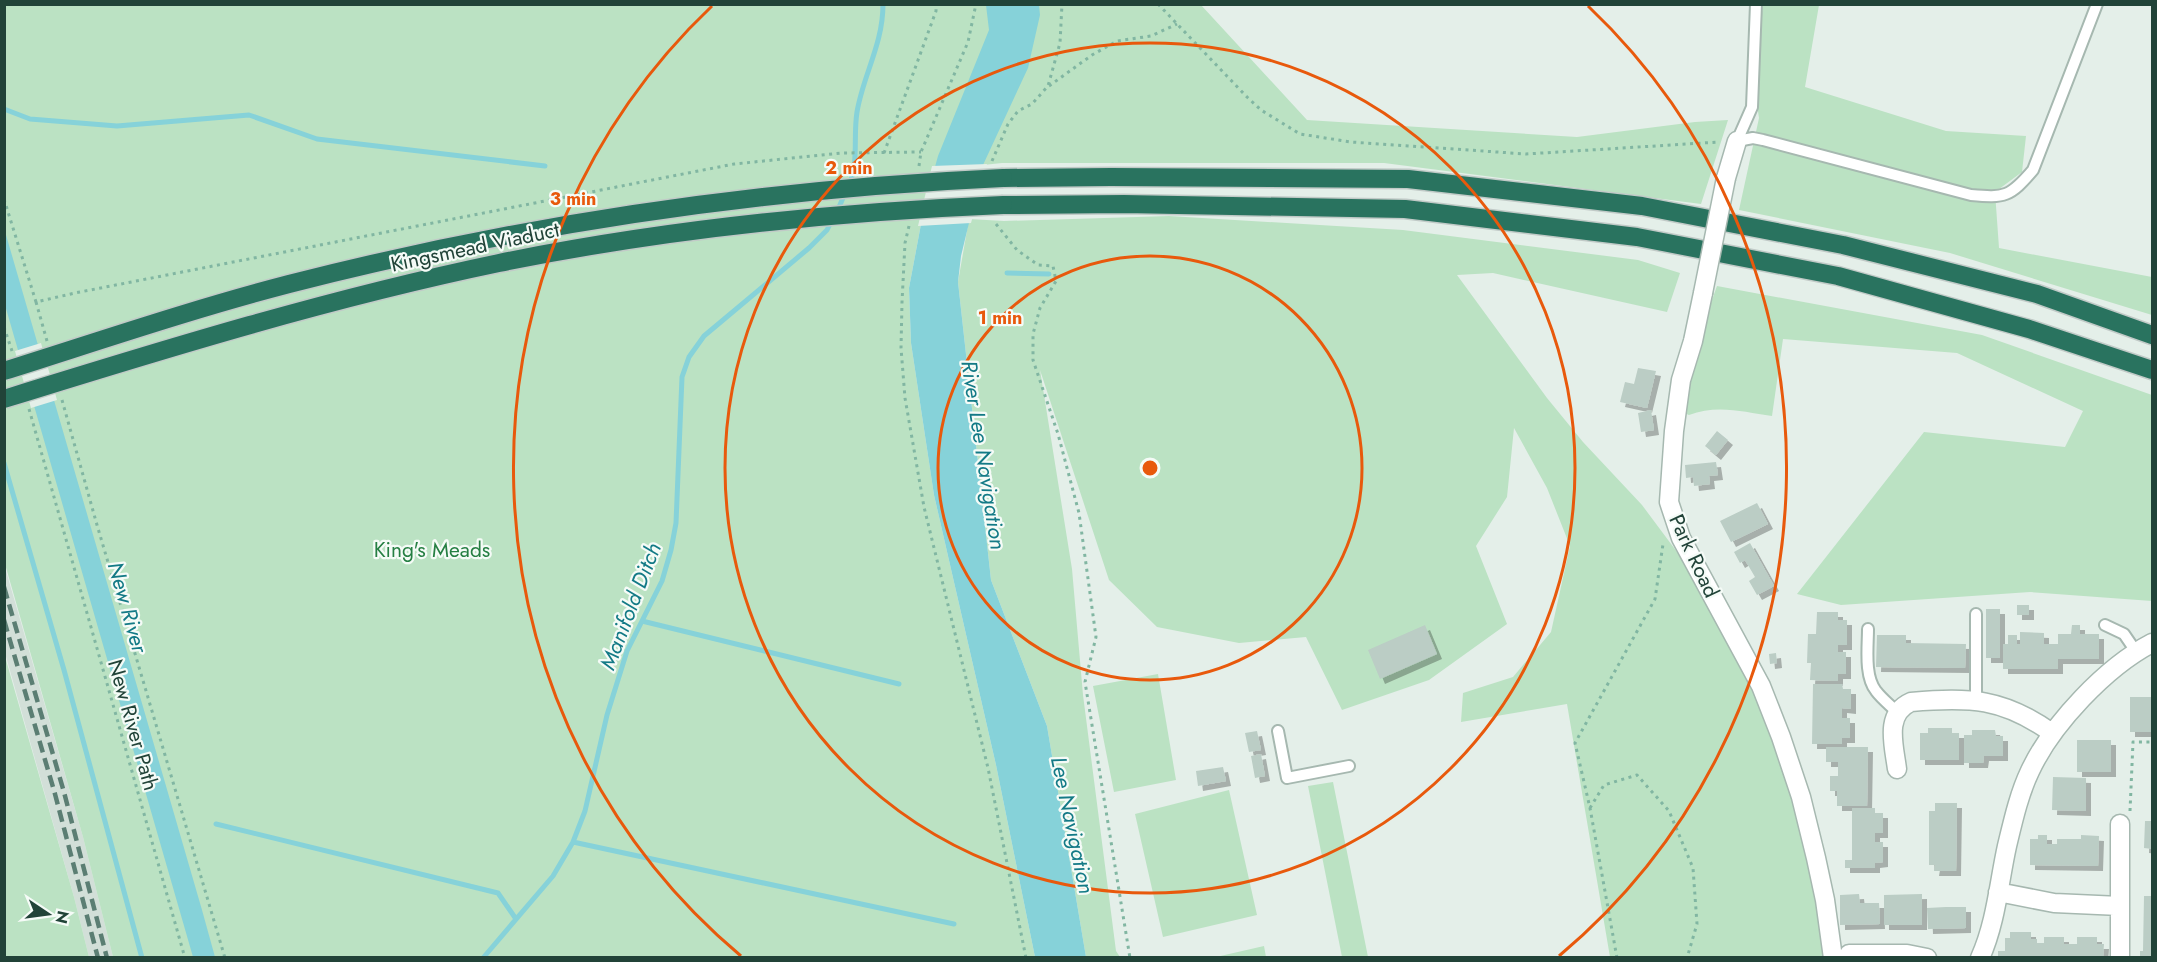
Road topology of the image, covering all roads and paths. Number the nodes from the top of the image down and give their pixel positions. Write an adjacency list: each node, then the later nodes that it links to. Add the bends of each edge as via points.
1 (936, 4): 11 (path)
2 (976, 4): 10 (path, via 968,42)
3 (1062, 4): 8 (path, via 1060,43)
4 (1158, 4): 7 (path)
5 (1756, 4): 9 (lane, via 1752,107)
6 (2097, 4): 9 (lane, via 2033,170 2017,189 1997,197 1971,195 1763,140)
7 (1177, 24): 8 (path, via 1151,36 1117,40); 9 (path, via 1261,110 1300,134 1351,142 1526,154)
8 (1048, 86): 13 (path, via 1008,124 992,160)
9 (1737, 141): 42 (street, Park Road, bridge, via 1681,380 1669,502 1681,538 1761,686 1781,737 1801,797)
10 (921, 152): 11 (path); 12 (path)
11 (884, 153): 17 (path, via 842,153 734,164)
12 (918, 173)
13 (998, 175): 19 (highway, Kingsmead Viaduct, via 1408,179 1642,206 1843,245 1991,282); 21 (highway, Kingsmead Viaduct, bridge, via 726,200 493,237 287,285)
14 (4, 199): 17 (path)
15 (909, 223): 45 (path, via 902,302 905,398 924,507 988,768)
16 (995, 223): 46 (path, via 1017,250 1038,265 1053,266 1056,281 1040,308 1033,360 1079,513 1096,637 1085,682)
17 (36, 302): 20 (path)
18 (4, 327): 21 (path)
19 (2152, 335)
20 (48, 347)
21 (9, 365)
22 (2152, 370): 24 (highway, Kingsmead Viaduct, bridge, via 2029,328 1838,276 1636,237 1405,209 1003,205 734,226 500,263 293,311)
23 (60, 391): 44 (path)
24 (4, 399)
25 (27, 404): 43 (path, New River Path)
26 (1665, 534): 38 (path, via 1655,598 1575,743)
27 (1977, 614): 31 (lane)
28 (2105, 625): 30 (lane)
29 (1868, 629): 32 (lane, via 1872,684)
30 (2145, 648): 34 (street, via 2084,696)
31 (1976, 701): 32 (street, via 1911,702); 34 (street, via 2018,712)
32 (1897, 712): 37 (street, via 1893,730)
33 (1278, 731): 36 (lane, via 1287,778)
34 (2052, 734): 40 (street, via 2032,766 2018,803)
35 (2152, 742): 39 (path, via 2133,742 2130,813)
36 (1349, 766)
37 (1897, 769)
38 (1590, 807): 47 (path); 48 (path, via 1604,785 1637,776 1669,811 1693,868 1696,924)
39 (2120, 824): 41 (street)
40 (1998, 892): 41 (street, via 2054,903); 50 (street)
41 (2120, 906): 51 (street)
42 (1841, 956): 49 (street)
43 (185, 957)
44 (225, 957)
45 (1026, 957)
46 (1130, 957)
47 (1617, 957)
48 (1687, 957)
49 (1927, 957)
50 (1980, 957)
51 (2120, 957)

